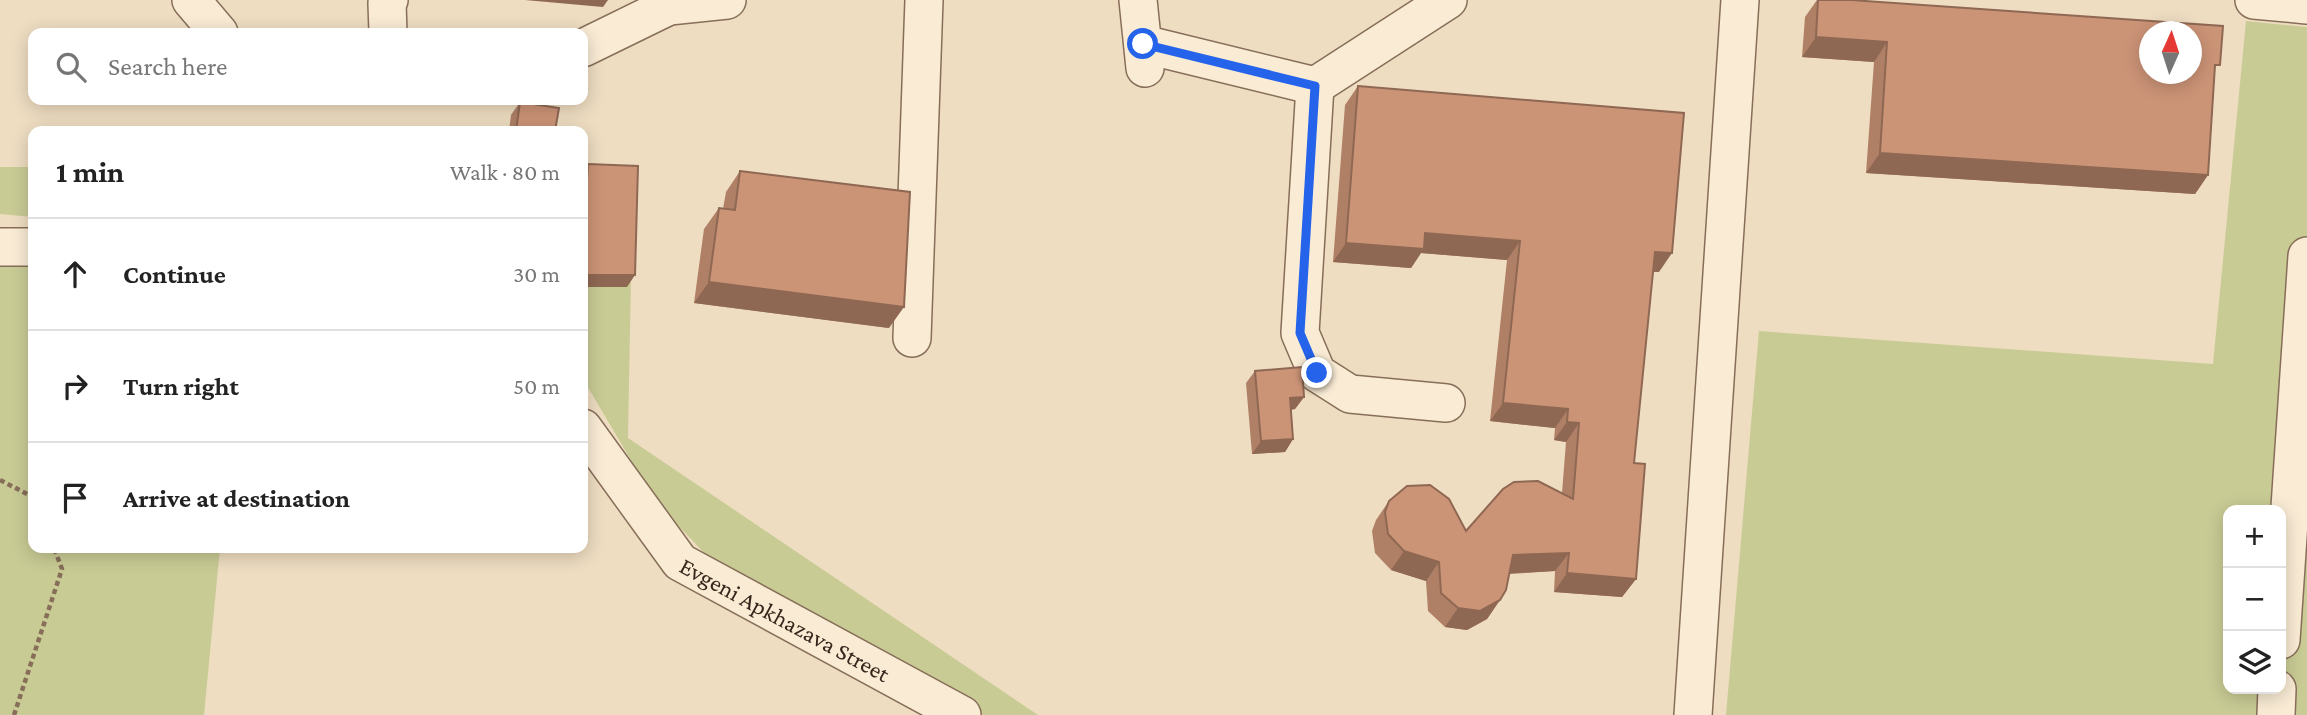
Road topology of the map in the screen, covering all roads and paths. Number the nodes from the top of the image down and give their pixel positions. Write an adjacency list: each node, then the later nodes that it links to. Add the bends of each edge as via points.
1 (191, 0): 10 (street)
2 (727, 0): 8 (street)
3 (924, 0): 16 (street)
4 (1138, 0): 12 (street, via 1144,57)
5 (1448, 0): 12 (street)
6 (1740, 0): 26 (street)
7 (2254, 0): 9 (street)
8 (670, 3): 11 (street)
9 (2307, 5)
10 (215, 28)
11 (588, 45)
12 (1315, 86): 17 (street, via 1300,333 1317,373 1350,394)
13 (0, 247): 14 (street)
14 (28, 247)
15 (2307, 256): 22 (street)
16 (912, 338)
17 (1446, 404)
18 (588, 435): 25 (street, Evgeni Apkhazava Street, via 680,562)
19 (0, 480): 20 (path)
20 (28, 494)
21 (56, 553): 24 (path, via 62,569)
22 (2282, 631)
23 (2277, 694): 27 (street)
24 (14, 715)
25 (962, 715)
26 (1693, 715)
27 (2276, 715)

